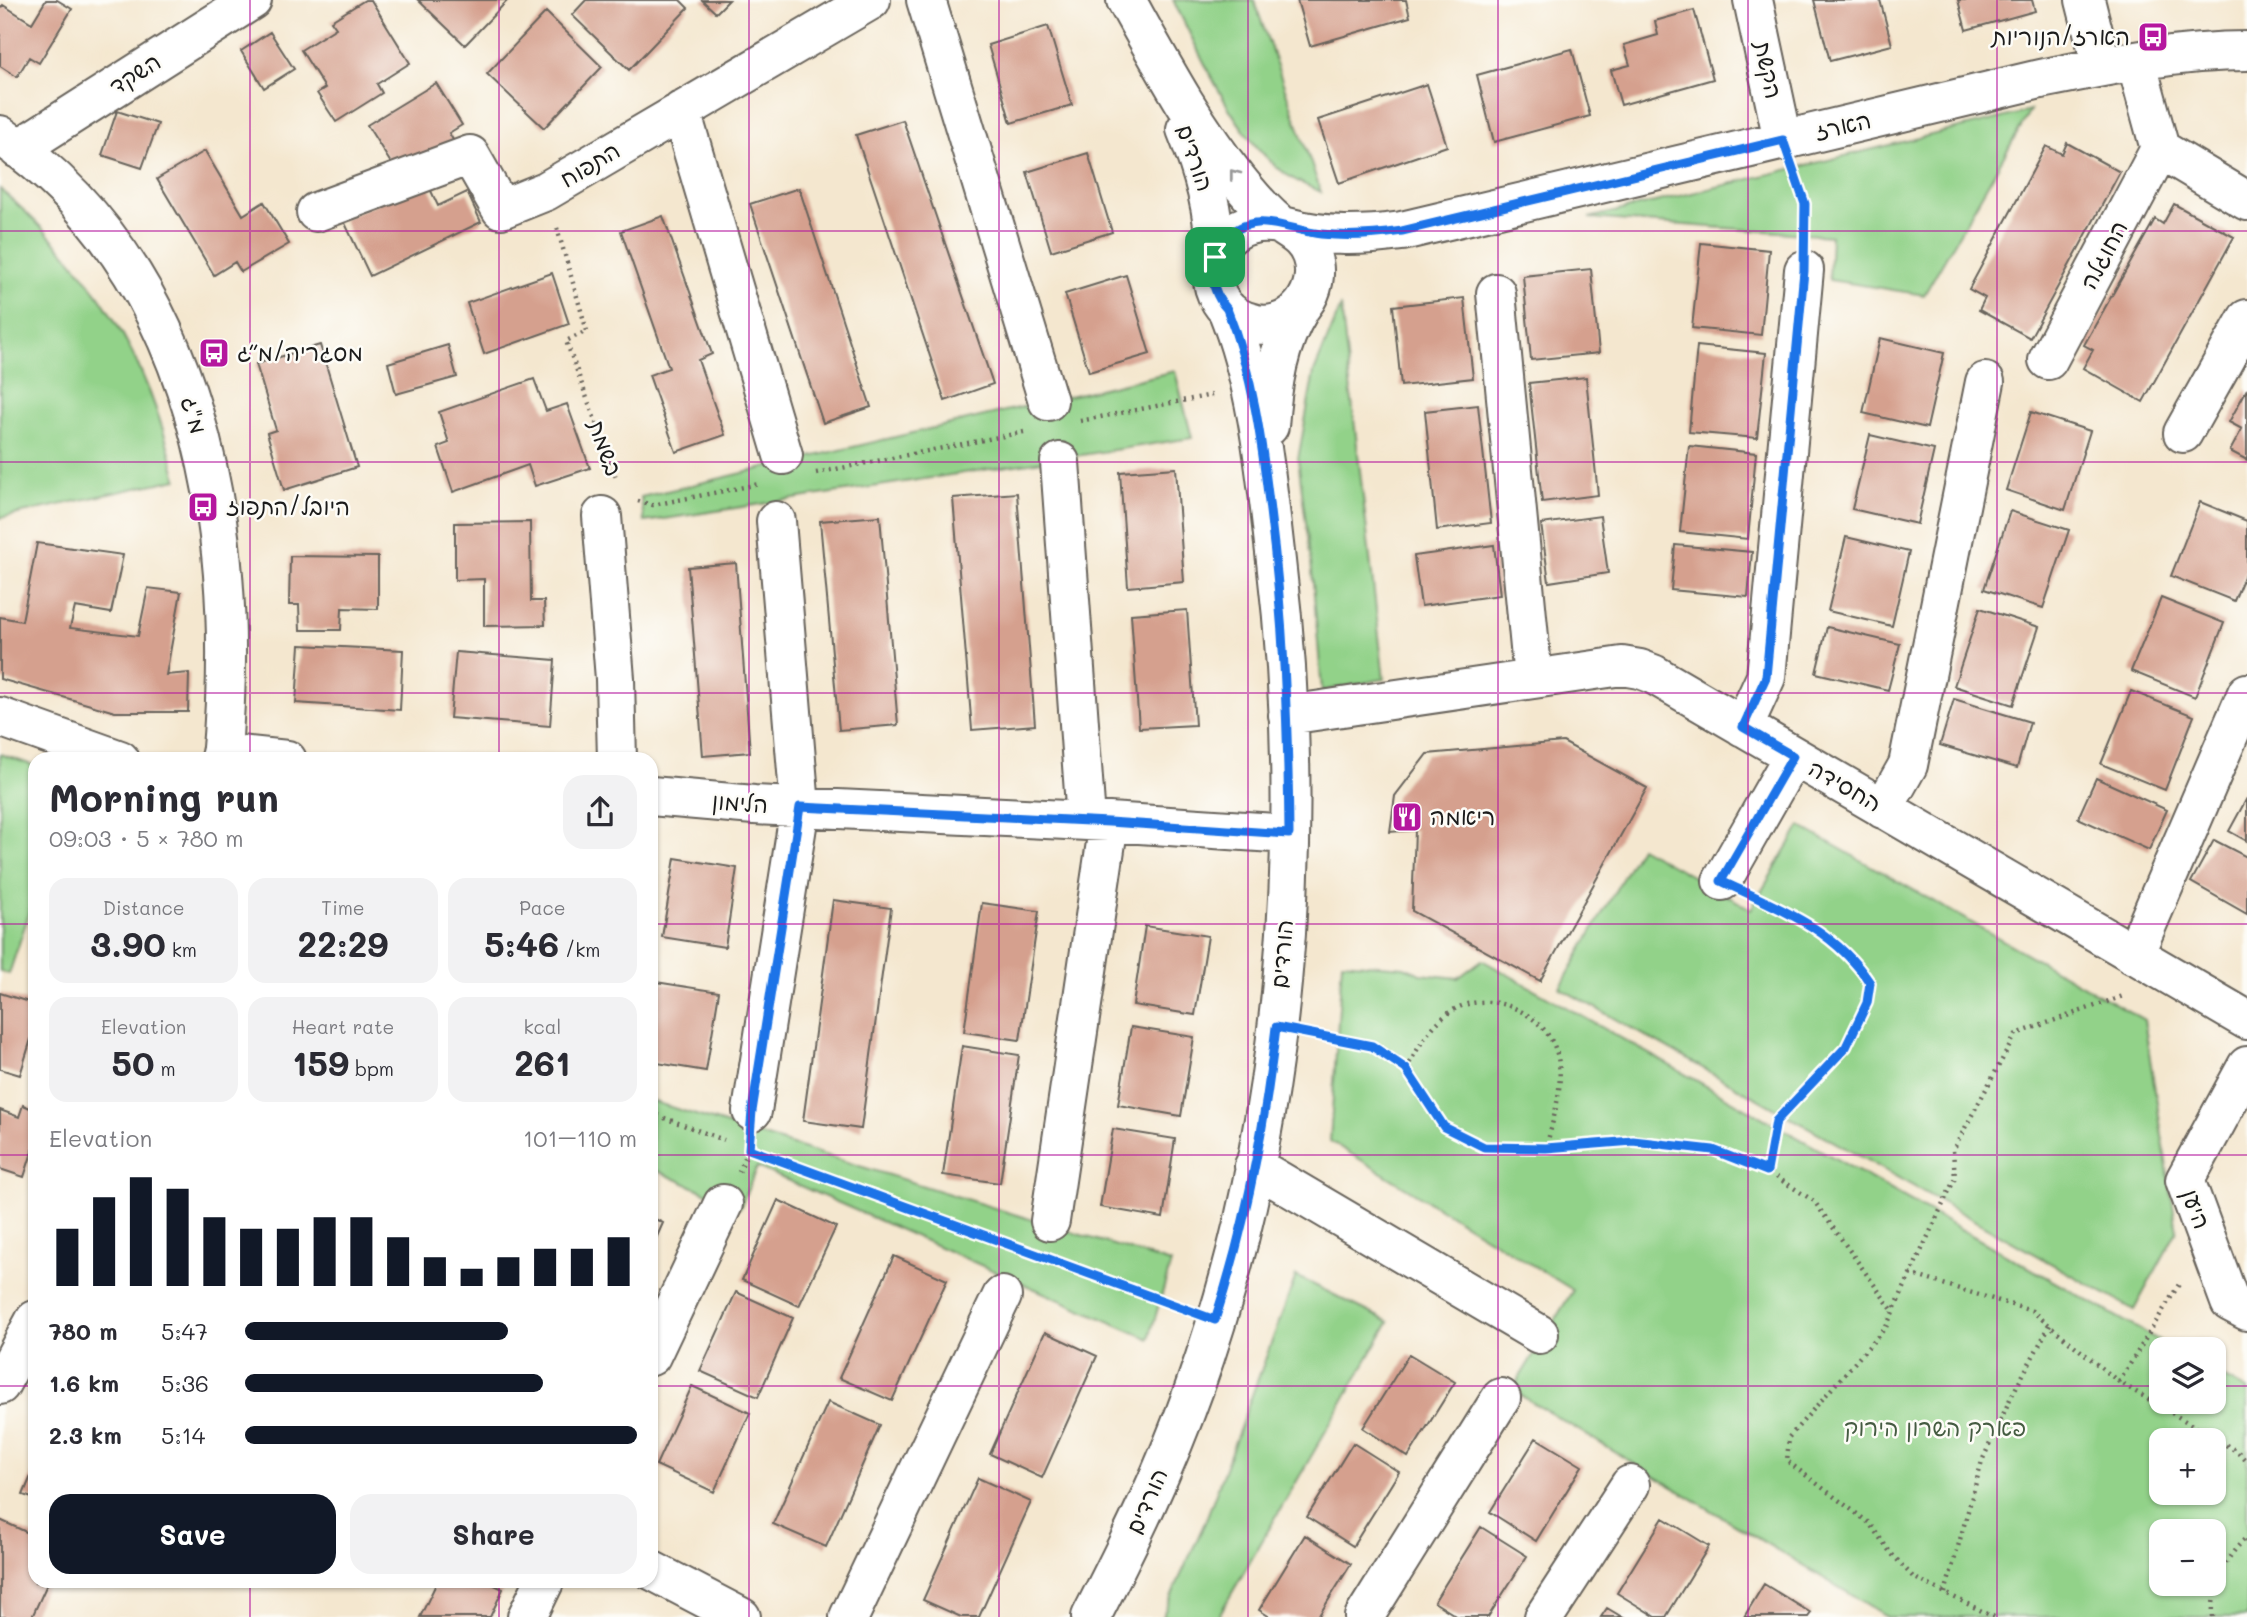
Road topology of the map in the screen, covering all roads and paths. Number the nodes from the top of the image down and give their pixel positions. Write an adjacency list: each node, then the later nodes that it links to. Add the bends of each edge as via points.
1 (252, 0): 12 (street, השקד)
2 (871, 0): 10 (street, התפוח)
3 (926, 0): 28 (street)
4 (1126, 0): 8 (street, הורדים)
5 (1753, 0): 11 (street, הקשת)
6 (2085, 0): 9 (street)
7 (2247, 51): 9 (street, הארז)
8 (1161, 62): 17 (street, הורדים, one-way to 8, via 1226,164); 19 (street, הורדים, via 1208,194)
9 (2119, 64): 11 (street, הארז); 13 (street)
10 (681, 111): 14 (street, התפוח); 32 (street)
11 (1783, 140): 18 (street, הארז); 20 (path, via 1805,204)
12 (9, 142): 41 (street, מ"ג, via 53,176 97,222 135,277 168,340 196,414 216,515 226,615)
13 (2160, 149): 15 (street); 25 (street, החוגלה)
14 (546, 191): 16 (street, התפוח, via 502,209 470,155); 33 (path, בשמת, via 587,331 566,341)
15 (2244, 194)
16 (316, 212)
17 (1283, 226): 18 (street, הארז, via 1344,236); 19 (street, via 1263,221 1240,227 1222,242); 22 (street, via 1305,243 1312,257 1314,280)
18 (1402, 231): 22 (street, הארז, via 1340,266)
19 (1215, 257): 23 (street, via 1215,289)
20 (1804, 271): 39 (street, via 1766,677)
21 (1496, 293): 35 (street)
22 (1304, 303): 23 (street, via 1279,322 1264,324); 31 (street, הורדים, via 1291,323 1277,368)
23 (1227, 309): 27 (street, הורדים)
24 (2247, 319): 29 (street)
25 (2048, 360)
26 (1985, 382): 46 (street, via 1908,765)
27 (1251, 387): 28 (path); 31 (street, הורדים)
28 (1050, 418): 32 (path)
29 (2183, 433)
30 (1060, 462): 47 (street)
31 (1265, 470): 37 (street, הורדים)
32 (787, 471): 33 (path, via 653,505)
33 (613, 506): 42 (street)
34 (776, 521): 45 (street)
35 (1533, 679): 37 (street, החסידה); 39 (street, החסידה, via 1622,666 1640,669)
36 (2247, 693): 50 (street)
37 (1288, 715): 48 (street, הורדים)
38 (0, 717): 40 (street)
39 (1743, 727): 43 (street, החסידה)
40 (98, 752)
41 (221, 752)
42 (617, 752)
43 (1793, 756): 46 (street, החסידה); 49 (street)
44 (658, 797): 45 (street, הלימון)
45 (800, 807): 47 (street, הלימון); 57 (street)
46 (1883, 809): 50 (street, החסידה)
47 (1098, 821): 48 (street, הלימון); 64 (street)
48 (1289, 834): 53 (street, הורדים)
49 (1721, 881): 62 (path, via 1804,919 1839,947 1870,983 1867,1003 1846,1047 1776,1121)
50 (2134, 955): 51 (street, החסידה)
51 (2173, 978): 52 (street, החסידה); 68 (path, via 2016,1034 1953,1150 1955,1178)
52 (2247, 1020)
53 (1276, 1027): 55 (path, via 1372,1046); 61 (street, הורדים)
54 (2247, 1066): 65 (street, היען, via 2185,1180)
55 (1406, 1069): 59 (path, via 1444,1127 1484,1147); 59 (path, via 1430,1028 1458,1008 1489,1000 1518,1009 1543,1026 1558,1055 1561,1083)
56 (658, 1116): 58 (path)
57 (744, 1128): 60 (path); 60 (path)
58 (725, 1140)
59 (1546, 1148): 62 (path, via 1633,1141 1713,1150)
60 (749, 1149): 63 (path); 66 (path)
61 (1254, 1166): 72 (street, הורדים); 75 (street)
62 (1767, 1171): 70 (path, via 1814,1201)
63 (723, 1204): 76 (street)
64 (1049, 1221)
65 (2207, 1238): 71 (street, היען, via 2230,1301); 77 (path)
66 (1024, 1250)
67 (1054, 1261): 72 (path)
68 (1910, 1274): 70 (path); 73 (path, via 2032,1311)
69 (1002, 1296): 88 (street)
70 (1894, 1311): 85 (path, via 1886,1327 1789,1437 1787,1461 1869,1524 1913,1577)
71 (2247, 1311)
72 (1215, 1320): 89 (street, הורדים, via 1154,1488)
73 (2050, 1325): 77 (path); 85 (path, via 1982,1461)
74 (28, 1333): 78 (street)
75 (1539, 1334)
76 (658, 1341)
77 (2119, 1382): 80 (path, via 2238,1452)
78 (0, 1384)
79 (1501, 1398): 90 (street)
80 (2247, 1462)
81 (1630, 1485): 91 (street)
82 (2247, 1537): 93 (path, via 2224,1566)
83 (658, 1574): 87 (street)
84 (541, 1588): 86 (street)
85 (1945, 1593): 92 (path)
86 (527, 1617)
87 (741, 1617)
88 (849, 1617)
89 (1091, 1617)
90 (1364, 1617)
91 (1544, 1617)
92 (1994, 1617)
93 (2213, 1617)

